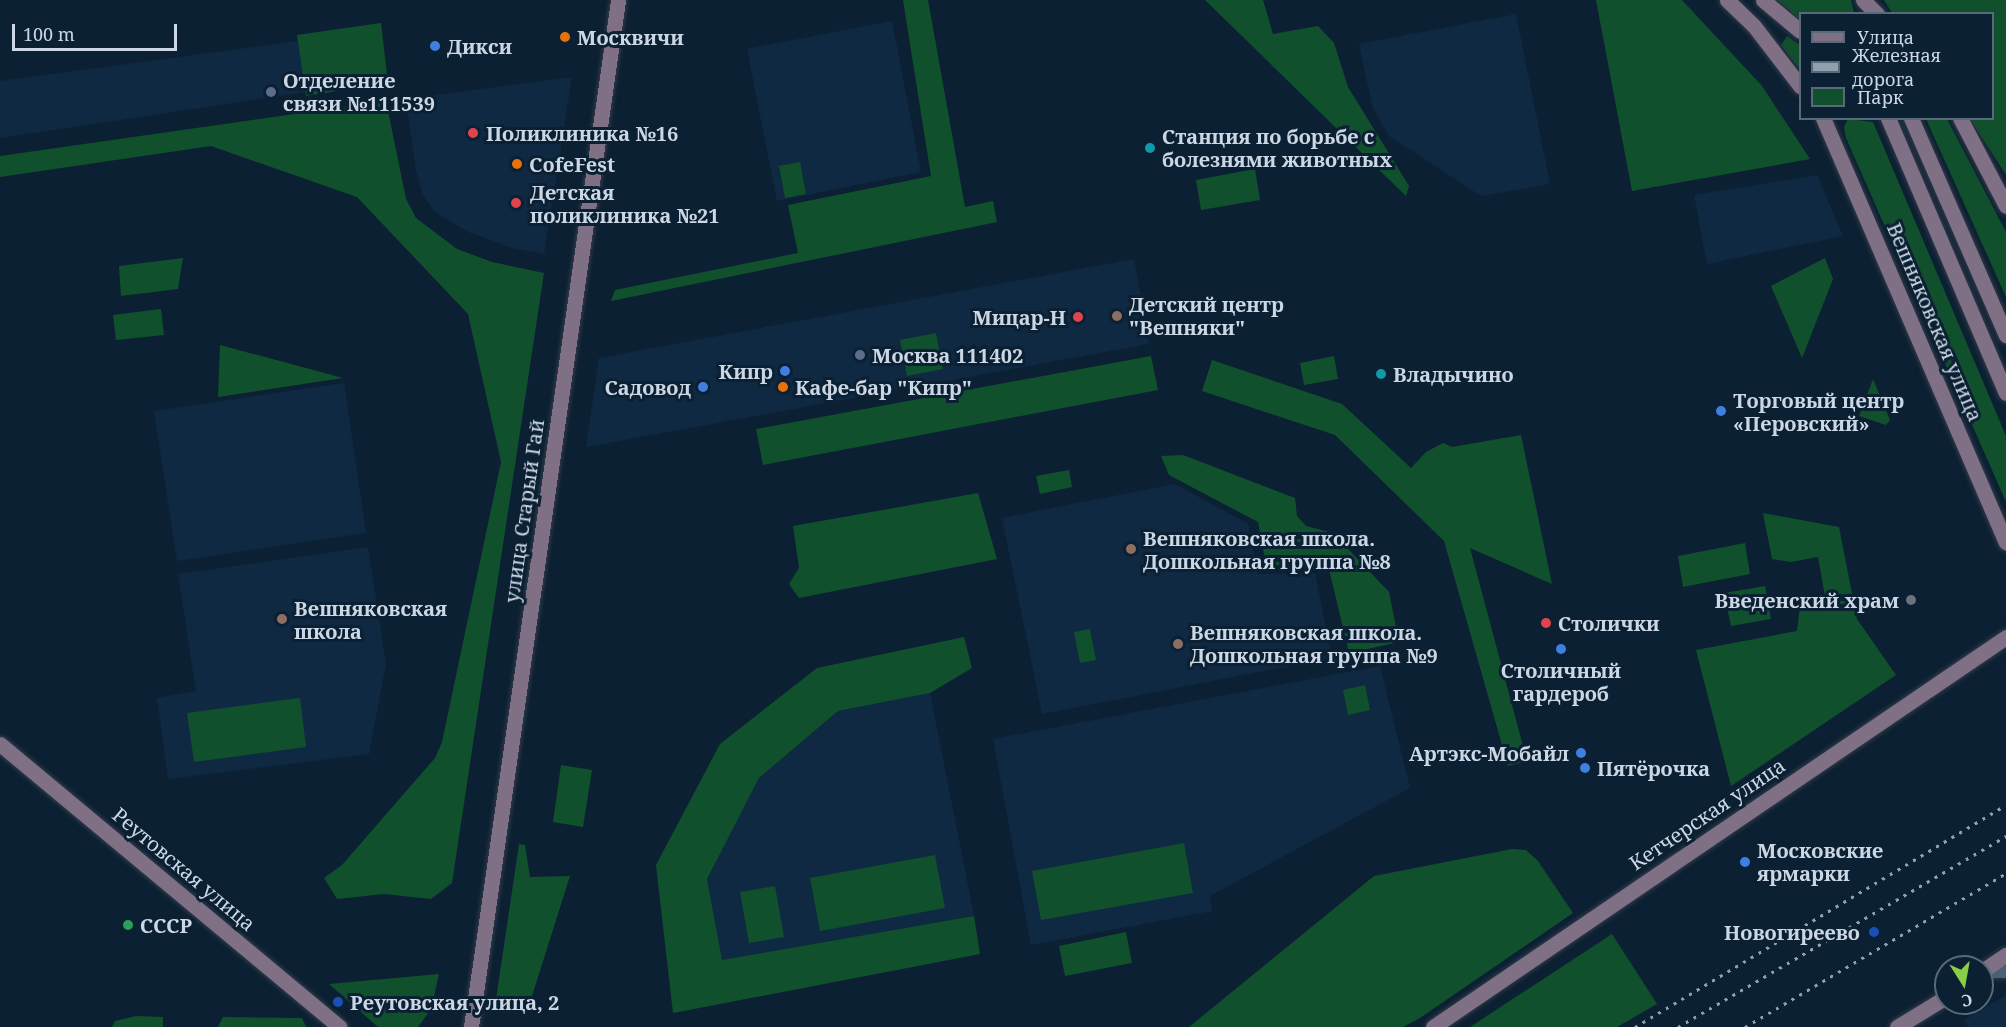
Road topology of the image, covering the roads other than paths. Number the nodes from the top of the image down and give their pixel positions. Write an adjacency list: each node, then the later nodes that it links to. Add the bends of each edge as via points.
1 (618, 0): 20 (main road, улица Старый Гай)
2 (1763, 0): 6 (main road)
3 (1863, 0): 5 (main road)
4 (1735, 3): 7 (main road)
5 (1875, 12)
6 (1799, 30)
7 (1799, 85)
8 (1889, 120): 14 (main road)
9 (1913, 120): 13 (main road)
10 (1961, 120): 12 (main road)
11 (1829, 124): 15 (main road, Вешняковская улица)
12 (2006, 206)
13 (2006, 335)
14 (2006, 393)
15 (2006, 542)
16 (2006, 637): 21 (main road, Кетчерская улица)
17 (0, 744): 19 (main road, Реутовская улица)
18 (1934, 1004): 22 (main road)
19 (340, 1027)
20 (471, 1027)
21 (1432, 1027)
22 (1897, 1027)

